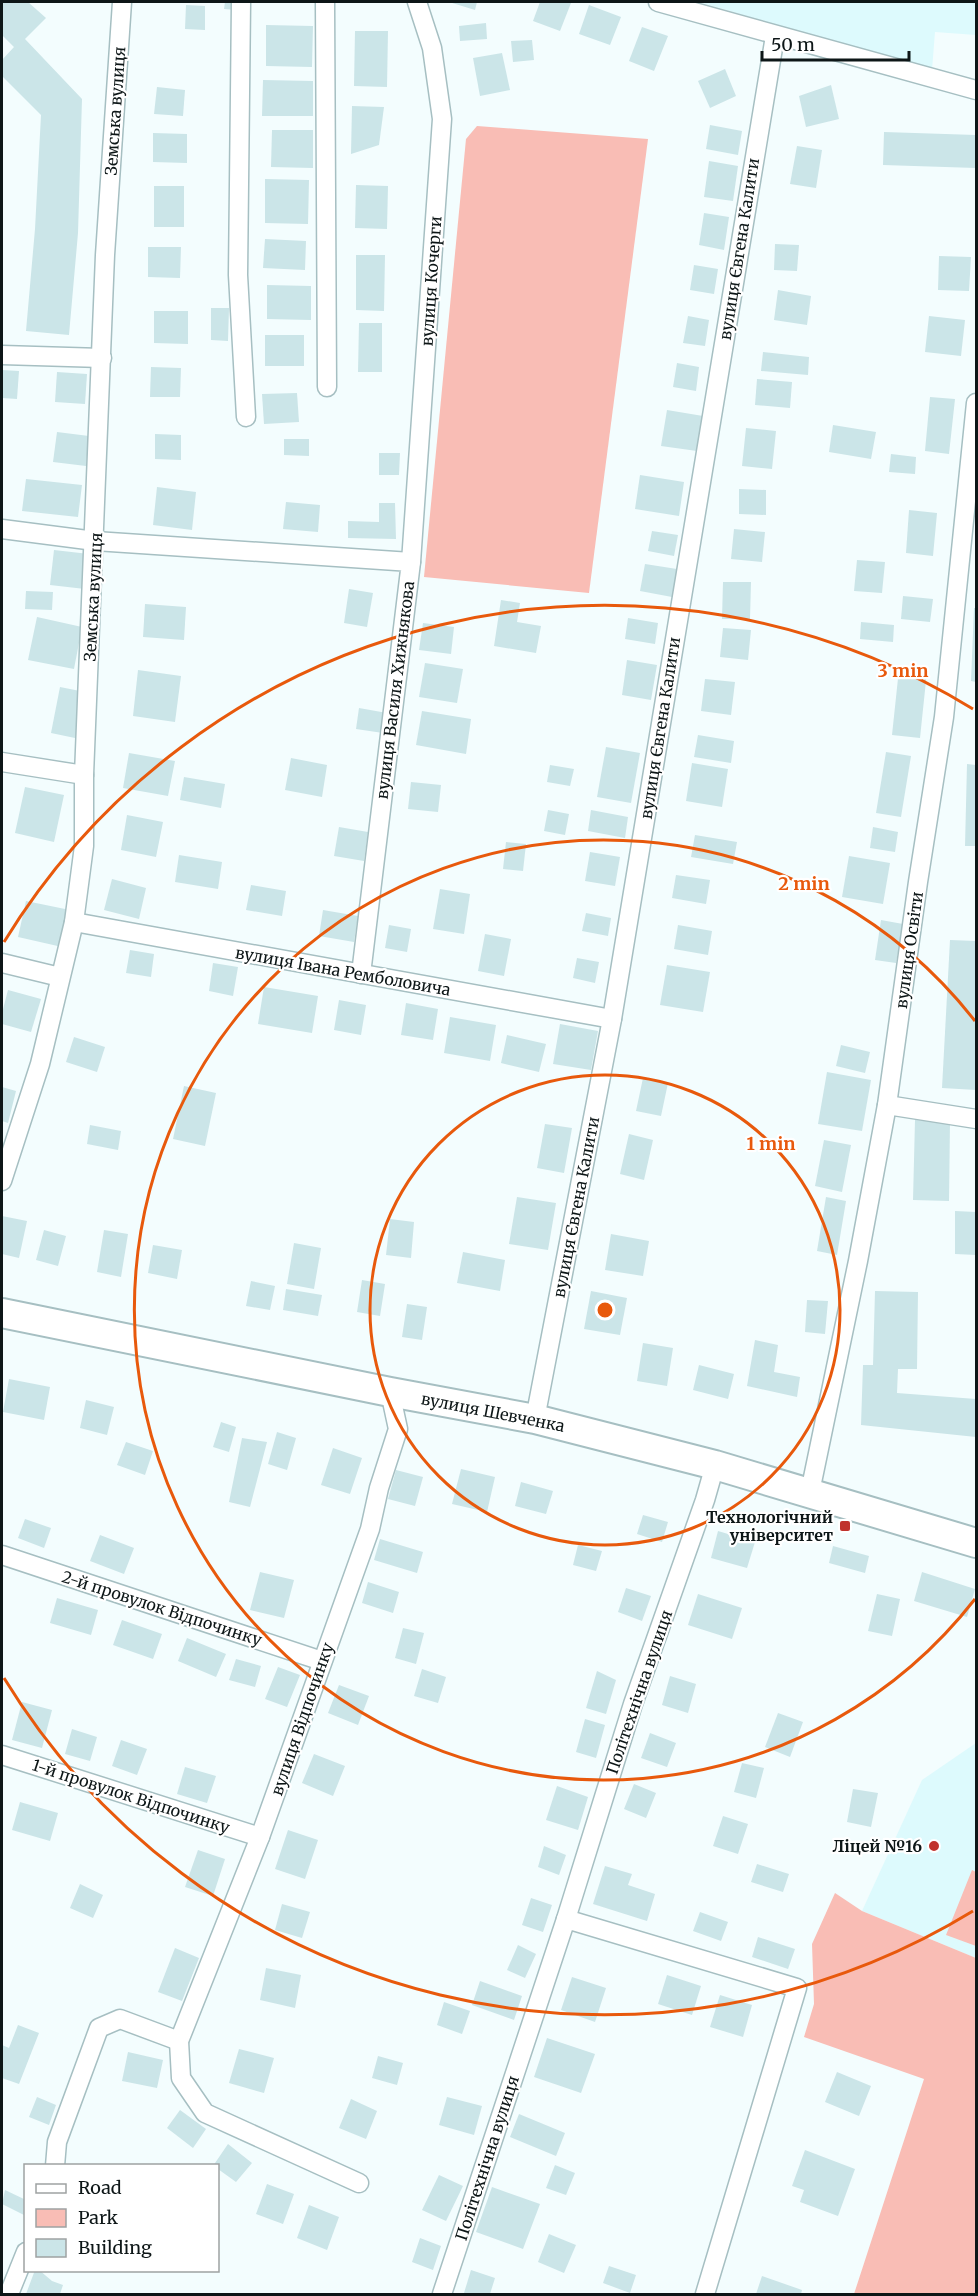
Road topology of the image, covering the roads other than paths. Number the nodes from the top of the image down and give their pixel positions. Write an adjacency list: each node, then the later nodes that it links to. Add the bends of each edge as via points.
1 (122, 2): 9 (street, Земська вулиця)
2 (241, 2): 12 (street, via 238,275)
3 (325, 2): 10 (street)
4 (417, 2): 15 (street, вулиця Кочерги, via 432,48 442,119)
5 (658, 2): 6 (street)
6 (775, 36): 7 (street); 22 (street, вулиця Євгена Калити)
7 (976, 90)
8 (2, 355): 9 (street)
9 (102, 358): 14 (street, Земська вулиця)
10 (327, 387)
11 (976, 403): 23 (street, вулиця Освіти, via 944,717)
12 (246, 417)
13 (2, 529): 14 (street, вулиця Василя Хижнякова)
14 (95, 542): 15 (street, вулиця Василя Хижнякова); 17 (street, Земська вулиця)
15 (411, 562): 20 (street, вулиця Василя Хижнякова)
16 (2, 762): 17 (street)
17 (84, 775): 18 (street, Земська вулиця, via 84,846)
18 (74, 922): 20 (street, вулиця Івана Ремболовича); 21 (street, Земська вулиця)
19 (2, 963): 21 (street)
20 (361, 974): 22 (street, вулиця Івана Ремболовича)
21 (60, 977): 25 (street, Земська вулиця, via 40,1064)
22 (612, 1020): 28 (street, вулиця Євгена Калити)
23 (887, 1105): 24 (street); 30 (street, вулиця Освіти)
24 (976, 1119)
25 (2, 1181)
26 (2, 1312): 27 (main road, вулиця Шевченка)
27 (390, 1392): 28 (main road, вулиця Шевченка); 33 (street, вулиця Відпочинку, via 399,1429 370,1528)
28 (535, 1419): 29 (main road, вулиця Шевченка)
29 (715, 1465): 30 (main road, вулиця Шевченка); 36 (street, Політехнічна вулиця, via 633,1704)
30 (810, 1492): 31 (main road, вулиця Шевченка)
31 (976, 1543)
32 (2, 1555): 33 (street, 2-й провулок Відпочинку)
33 (322, 1661): 35 (street, вулиця Відпочинку)
34 (2, 1755): 35 (street, 1-й провулок Відпочинку)
35 (260, 1837): 37 (street, вулиця Відпочинку)
36 (566, 1919): 42 (street, Політехнічна вулиця); 43 (street, via 797,1988)
37 (179, 2041): 38 (street, via 120,2019 99,2028 57,2142); 39 (street, вулиця Відпочинку, via 180,2078 205,2113)
38 (55, 2164)
39 (359, 2183)
40 (24, 2257): 41 (street)
41 (9, 2295)
42 (442, 2295)
43 (705, 2295)

